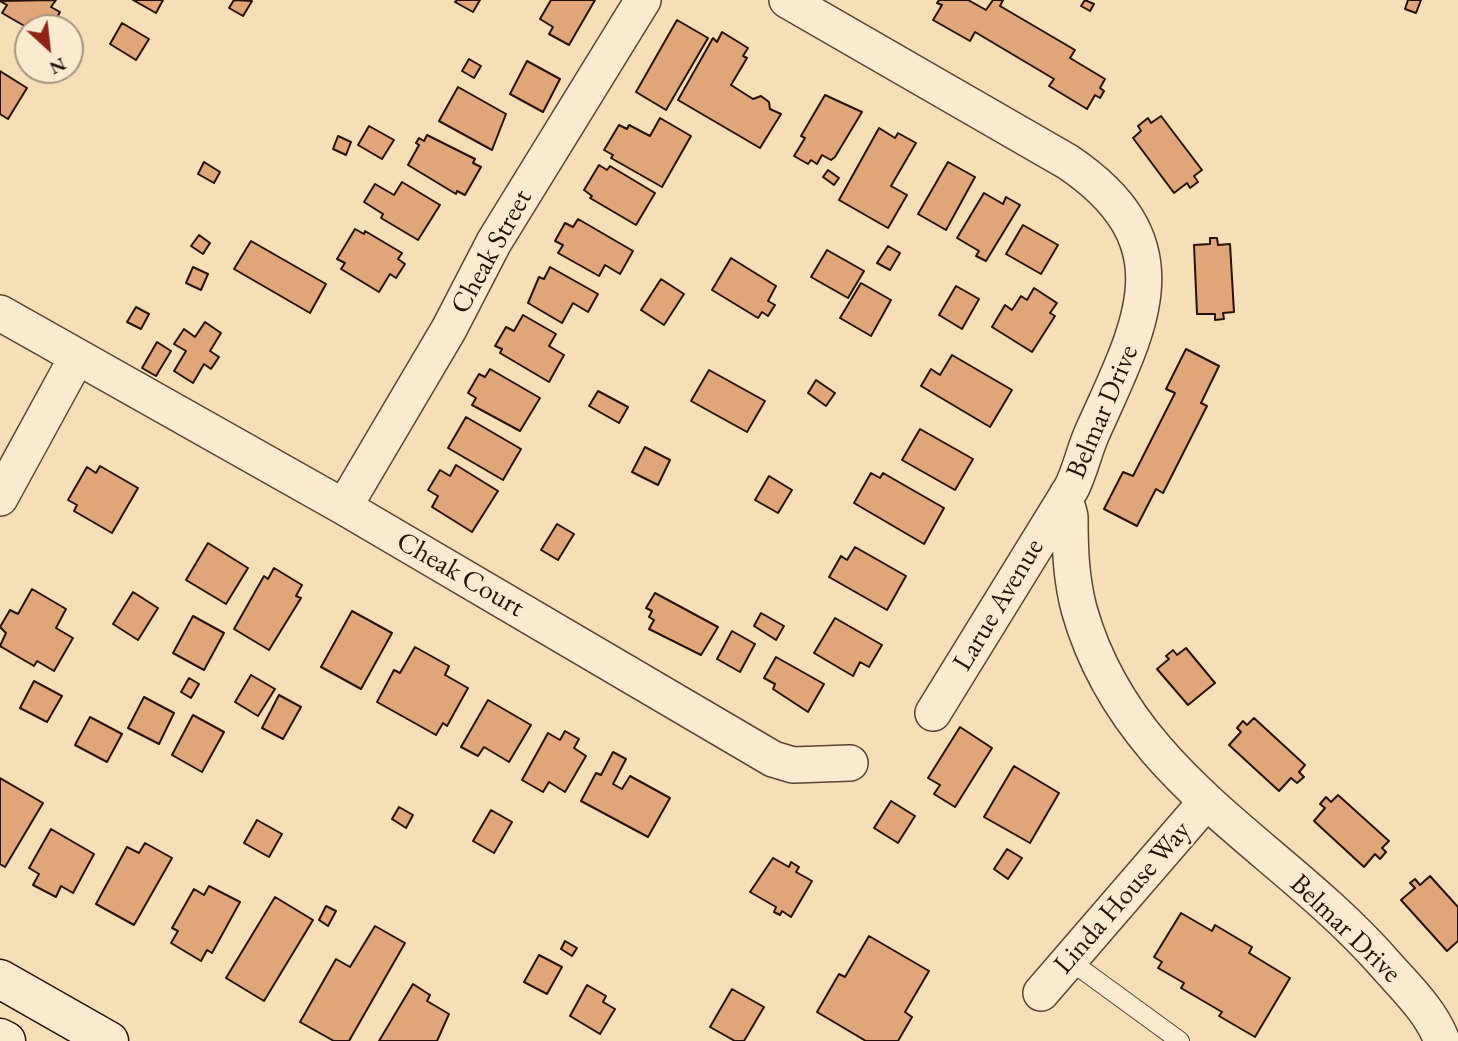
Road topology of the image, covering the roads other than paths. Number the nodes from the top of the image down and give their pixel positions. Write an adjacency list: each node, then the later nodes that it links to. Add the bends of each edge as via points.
1 (643, 0): 7 (street, Cheak Street, via 494,242 449,329)
2 (787, 0): 5 (street, Belmar Drive, via 1068,162 1095,180 1121,208 1143,266 1143,303 1129,354)
3 (0, 313): 4 (street, Cheak Court)
4 (77, 357): 6 (street); 7 (street, Cheak Court)
5 (1066, 497): 8 (street, Larue Avenue); 10 (street, Belmar Drive, via 1075,586 1098,665 1124,709)
6 (0, 498)
7 (344, 507): 9 (street, Cheak Court, via 773,759 793,765)
8 (933, 713)
9 (850, 763)
10 (1205, 803): 11 (street, Linda House Way); 18 (street, Belmar Drive, via 1360,938 1419,1002)
11 (1069, 960): 13 (street, Linda House Way); 17 (lane)
12 (0, 979): 16 (main road)
13 (1041, 993)
14 (0, 1038): 15 (main road)
15 (5, 1041)
16 (108, 1041)
17 (1180, 1041)
18 (1442, 1041)

